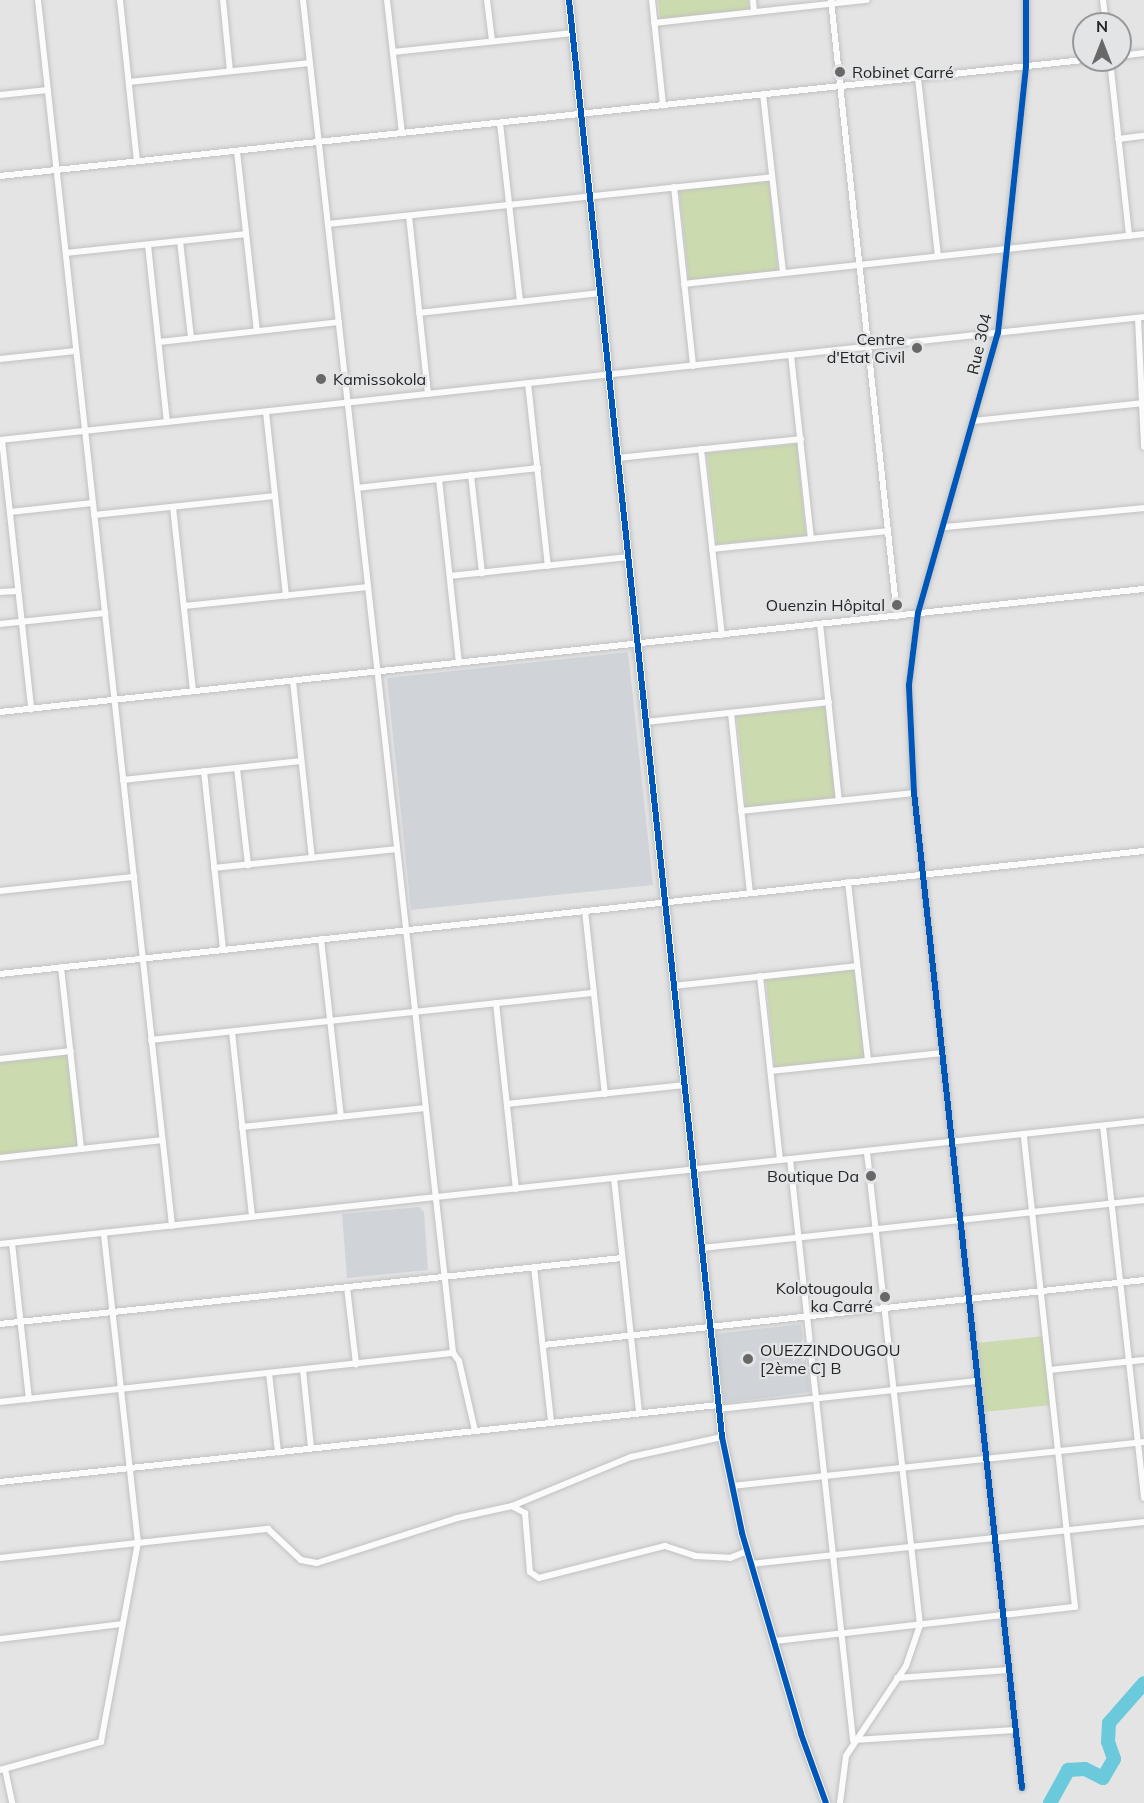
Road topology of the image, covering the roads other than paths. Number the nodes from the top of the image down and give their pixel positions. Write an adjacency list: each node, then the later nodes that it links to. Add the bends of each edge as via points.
1 (38, 0): 26 (street)
2 (120, 0): 24 (street)
3 (223, 0): 21 (street)
4 (303, 0): 19 (street)
5 (387, 0): 17 (street)
6 (487, 0): 16 (street)
7 (569, 0): 15 (street)
8 (652, 0): 14 (street)
9 (753, 0): 13 (street)
10 (867, 0): 12 (street)
11 (1026, 0): 20 (street, Rue 304)
12 (831, 2): 13 (street); 25 (street)
13 (754, 12): 14 (street)
14 (654, 23): 29 (street)
15 (573, 33): 16 (street); 30 (street)
16 (492, 41): 17 (street)
17 (393, 52): 32 (street)
18 (1072, 61): 20 (street)
19 (310, 63): 21 (street); 35 (street)
20 (1026, 66): 23 (street); 51 (street, Rue 304)
21 (230, 71): 24 (street)
22 (1111, 72): 34 (street)
23 (918, 78): 25 (street); 53 (street)
24 (129, 82): 37 (street)
25 (840, 86): 27 (street); 54 (street)
26 (48, 90): 28 (street); 38 (street)
27 (763, 94): 29 (street); 40 (street)
28 (0, 95)
29 (663, 105): 30 (street)
30 (581, 114): 31 (street); 42 (street)
31 (500, 123): 32 (street); 43 (street)
32 (402, 133): 35 (street)
33 (1144, 136): 34 (street)
34 (1118, 139): 48 (street)
35 (319, 142): 36 (street); 45 (street)
36 (237, 151): 37 (street); 46 (street)
37 (138, 162): 38 (street)
38 (57, 170): 39 (street); 52 (street)
39 (0, 176)
40 (772, 177): 41 (street); 55 (street)
41 (674, 187): 42 (street); 56 (street)
42 (590, 196): 43 (street); 57 (street)
43 (509, 205): 44 (street); 58 (street)
44 (409, 216): 45 (street); 59 (street)
45 (328, 224): 61 (street)
46 (246, 234): 49 (street); 62 (street)
47 (1144, 234): 48 (street)
48 (1129, 236): 51 (street)
49 (180, 241): 50 (street); 64 (street)
50 (148, 244): 52 (street); 65 (street)
51 (1006, 249): 53 (street); 63 (street, Rue 304)
52 (66, 253): 67 (street)
53 (938, 256): 54 (street)
54 (859, 265): 55 (street); 66 (street)
55 (783, 273): 56 (street)
56 (684, 284): 70 (street)
57 (600, 293): 58 (street); 71 (street)
58 (519, 302): 59 (street)
59 (419, 313): 73 (street)
60 (1141, 318): 63 (street); 75 (street)
61 (339, 322): 62 (street); 74 (street)
62 (257, 331): 64 (street)
63 (998, 333): 66 (street); 77 (street, Rue 304)
64 (191, 338): 65 (street)
65 (159, 342): 78 (street)
66 (868, 347): 68 (street); 96 (street)
67 (76, 351): 69 (street); 79 (street)
68 (791, 355): 70 (street); 80 (street)
69 (0, 359)
70 (693, 366): 71 (street)
71 (609, 375): 72 (street); 84 (street)
72 (528, 383): 73 (street); 85 (street)
73 (428, 394): 74 (street)
74 (348, 403): 76 (street); 88 (street)
75 (1143, 403): 77 (street); 82 (street)
76 (266, 412): 78 (street); 89 (street)
77 (973, 421): 95 (street, Rue 304)
78 (167, 422): 79 (street)
79 (85, 431): 81 (street); 90 (street)
80 (801, 439): 83 (street); 97 (street)
81 (1, 440): 93 (street)
82 (1144, 447)
83 (701, 449): 84 (street); 98 (street)
84 (618, 458): 99 (street)
85 (538, 468): 86 (street); 100 (street)
86 (471, 475): 87 (street); 101 (street)
87 (439, 479): 88 (street); 102 (street)
88 (357, 488): 103 (street)
89 (275, 496): 91 (street); 107 (street)
90 (93, 503): 93 (street); 94 (street)
91 (173, 507): 94 (street); 108 (street)
92 (1144, 508): 95 (street)
93 (10, 512): 105 (street)
94 (94, 515): 109 (street)
95 (946, 527): 110 (street, Rue 304)
96 (888, 531): 97 (street); 111 (street)
97 (811, 539): 98 (street)
98 (712, 549): 115 (street)
99 (628, 557): 100 (street); 116 (street)
100 (548, 566): 101 (street)
101 (482, 573): 102 (street)
102 (450, 576): 117 (street)
103 (368, 587): 107 (street); 118 (street)
104 (1144, 589): 110 (street)
105 (18, 591): 106 (street); 112 (street)
106 (0, 592)
107 (286, 596): 108 (street)
108 (184, 606): 120 (street)
109 (105, 613): 112 (street); 121 (street)
110 (918, 613): 111 (street); 131 (street, Rue 304, via 909,685)
111 (897, 616): 114 (street)
112 (21, 622): 113 (street); 123 (street)
113 (0, 624)
114 (820, 624): 115 (street); 122 (street)
115 (722, 635): 116 (street)
116 (638, 644): 117 (street); 126 (street)
117 (459, 663): 118 (street)
118 (377, 672): 119 (street); 134 (street)
119 (293, 681): 120 (street); 127 (street)
120 (193, 691): 121 (street)
121 (114, 700): 123 (street); 130 (street)
122 (828, 702): 125 (street); 132 (street)
123 (31, 709): 124 (street)
124 (0, 712)
125 (731, 713): 126 (street); 133 (street)
126 (646, 722): 144 (street)
127 (302, 761): 128 (street); 136 (street)
128 (237, 768): 129 (street); 137 (street)
129 (204, 771): 130 (street); 138 (street)
130 (123, 780): 140 (street)
131 (914, 793): 132 (street); 139 (street, Rue 304)
132 (839, 801): 133 (street)
133 (741, 811): 143 (street)
134 (397, 849): 136 (street); 146 (street)
135 (1144, 851): 139 (street)
136 (312, 858): 137 (street)
137 (248, 865): 138 (street)
138 (214, 868): 148 (street)
139 (922, 874): 141 (street); 162 (street, Rue 304)
140 (134, 877): 142 (street); 149 (street)
141 (848, 882): 143 (street); 150 (street)
142 (0, 891)
143 (750, 893): 144 (street)
144 (665, 902): 145 (street); 154 (street)
145 (585, 911): 146 (street); 155 (street)
146 (406, 930): 147 (street); 157 (street)
147 (321, 939): 148 (street); 158 (street)
148 (223, 950): 149 (street)
149 (142, 958): 151 (street); 160 (street)
150 (857, 966): 153 (street); 164 (street)
151 (62, 967): 152 (street); 161 (street)
152 (0, 974)
153 (760, 976): 154 (street); 165 (street)
154 (674, 986): 166 (street)
155 (594, 993): 156 (street); 167 (street)
156 (496, 1004): 157 (street); 168 (street)
157 (415, 1012): 158 (street); 169 (street)
158 (330, 1021): 159 (street); 170 (street)
159 (232, 1032): 160 (street); 173 (street)
160 (151, 1040): 175 (street)
161 (71, 1052): 163 (street); 177 (street)
162 (942, 1053): 164 (street); 176 (street, Rue 304)
163 (0, 1059)
164 (868, 1061): 165 (street)
165 (771, 1071): 181 (street)
166 (684, 1085): 167 (street); 182 (street)
167 (605, 1094): 168 (street)
168 (507, 1104): 184 (street)
169 (425, 1108): 170 (street); 185 (street)
170 (341, 1117): 173 (street)
171 (1144, 1121): 172 (street)
172 (1103, 1126): 174 (street); 187 (street)
173 (242, 1127): 189 (street)
174 (1024, 1134): 176 (street); 188 (street)
175 (162, 1140): 177 (street); 191 (street)
176 (952, 1142): 178 (street); 190 (street, Rue 304)
177 (81, 1149): 179 (street)
178 (867, 1151): 180 (street); 192 (street)
179 (0, 1158)
180 (790, 1159): 181 (street); 194 (street)
181 (780, 1160): 182 (street)
182 (693, 1170): 183 (street); 197 (street)
183 (614, 1178): 184 (street); 198 (street)
184 (516, 1189): 185 (street)
185 (435, 1197): 189 (street); 200 (street)
186 (1144, 1200): 187 (street)
187 (1112, 1204): 188 (street); 202 (street)
188 (1032, 1212): 190 (street); 204 (street)
189 (252, 1217): 191 (street)
190 (960, 1220): 192 (street); 205 (street, Rue 304)
191 (172, 1226): 193 (street)
192 (876, 1229): 194 (street); 206 (street)
193 (104, 1233): 195 (street); 207 (street)
194 (799, 1238): 197 (street); 208 (street)
195 (12, 1243): 196 (street); 209 (street)
196 (0, 1244)
197 (702, 1248): 211 (street)
198 (622, 1258): 199 (street); 212 (street)
199 (534, 1267): 200 (street); 213 (street)
200 (444, 1277): 203 (street); 214 (street)
201 (1144, 1280): 202 (street)
202 (1120, 1283): 204 (street); 216 (street)
203 (347, 1287): 207 (street); 217 (street)
204 (1041, 1291): 205 (street); 219 (street)
205 (969, 1299): 206 (street); 221 (street, Rue 304)
206 (885, 1308): 208 (street); 223 (street)
207 (113, 1312): 209 (street); 222 (street)
208 (807, 1316): 211 (street); 224 (street)
209 (21, 1322): 210 (street); 225 (street)
210 (0, 1324)
211 (710, 1327): 212 (street); 227 (street)
212 (631, 1335): 213 (street); 228 (street)
213 (543, 1345): 229 (street)
214 (453, 1353): 217 (street); 230 (street, via 459,1361)
215 (1144, 1360): 216 (street)
216 (1129, 1362): 219 (street); 232 (street)
217 (356, 1364): 218 (street)
218 (303, 1370): 220 (street); 233 (street)
219 (1050, 1370): 234 (street)
220 (269, 1373): 222 (street); 235 (street)
221 (978, 1381): 223 (street); 236 (street, Rue 304)
222 (122, 1389): 225 (street); 237 (street)
223 (894, 1390): 224 (street); 238 (street)
224 (816, 1398): 227 (street); 239 (street)
225 (29, 1399): 226 (street)
226 (0, 1402)
227 (719, 1407): 228 (street); 231 (street)
228 (639, 1413): 229 (street)
229 (551, 1422): 230 (street)
230 (475, 1431): 233 (street)
231 (722, 1437): 241 (street); 243 (street, via 631,1457)
232 (1141, 1442): 234 (street); 242 (street)
233 (311, 1448): 235 (street)
234 (1058, 1451): 236 (street); 245 (street)
235 (278, 1452): 237 (street)
236 (986, 1458): 238 (street); 246 (street, Rue 304)
237 (130, 1468): 240 (street); 247 (street)
238 (902, 1468): 239 (street); 248 (street)
239 (825, 1476): 241 (street); 250 (street)
240 (0, 1482)
241 (732, 1486): 249 (street)
242 (1144, 1498)
243 (512, 1506): 247 (street, via 457,1518 317,1563 301,1560 268,1529); 249 (street, via 525,1513 530,1572 539,1578 665,1546 695,1556 730,1558)
244 (1144, 1522): 245 (street)
245 (1067, 1530): 246 (street); 253 (street, via 1075,1607)
246 (995, 1538): 248 (street); 253 (street, Rue 304)
247 (138, 1543): 251 (street); 254 (street)
248 (911, 1547): 250 (street); 255 (street)
249 (747, 1551): 252 (street)
250 (833, 1555): 252 (street); 256 (street)
251 (0, 1558)
252 (751, 1564): 258 (street)
253 (1003, 1615): 255 (street); 259 (street, Rue 304)
254 (122, 1624): 257 (street); 263 (street, via 101,1742)
255 (920, 1625): 256 (street); 260 (street, via 914,1650)
256 (842, 1634): 258 (street); 262 (street)
257 (0, 1639)
258 (775, 1641): 266 (street, via 801,1734)
259 (1009, 1670): 260 (street); 261 (street, Rue 304)
260 (897, 1678): 262 (street)
261 (1016, 1730): 262 (street); 264 (street, Rue 304)
262 (854, 1740): 267 (street, via 842,1770)
263 (3, 1770): 265 (street)
264 (1022, 1788)
265 (12, 1803)
266 (826, 1803)
267 (840, 1803)

